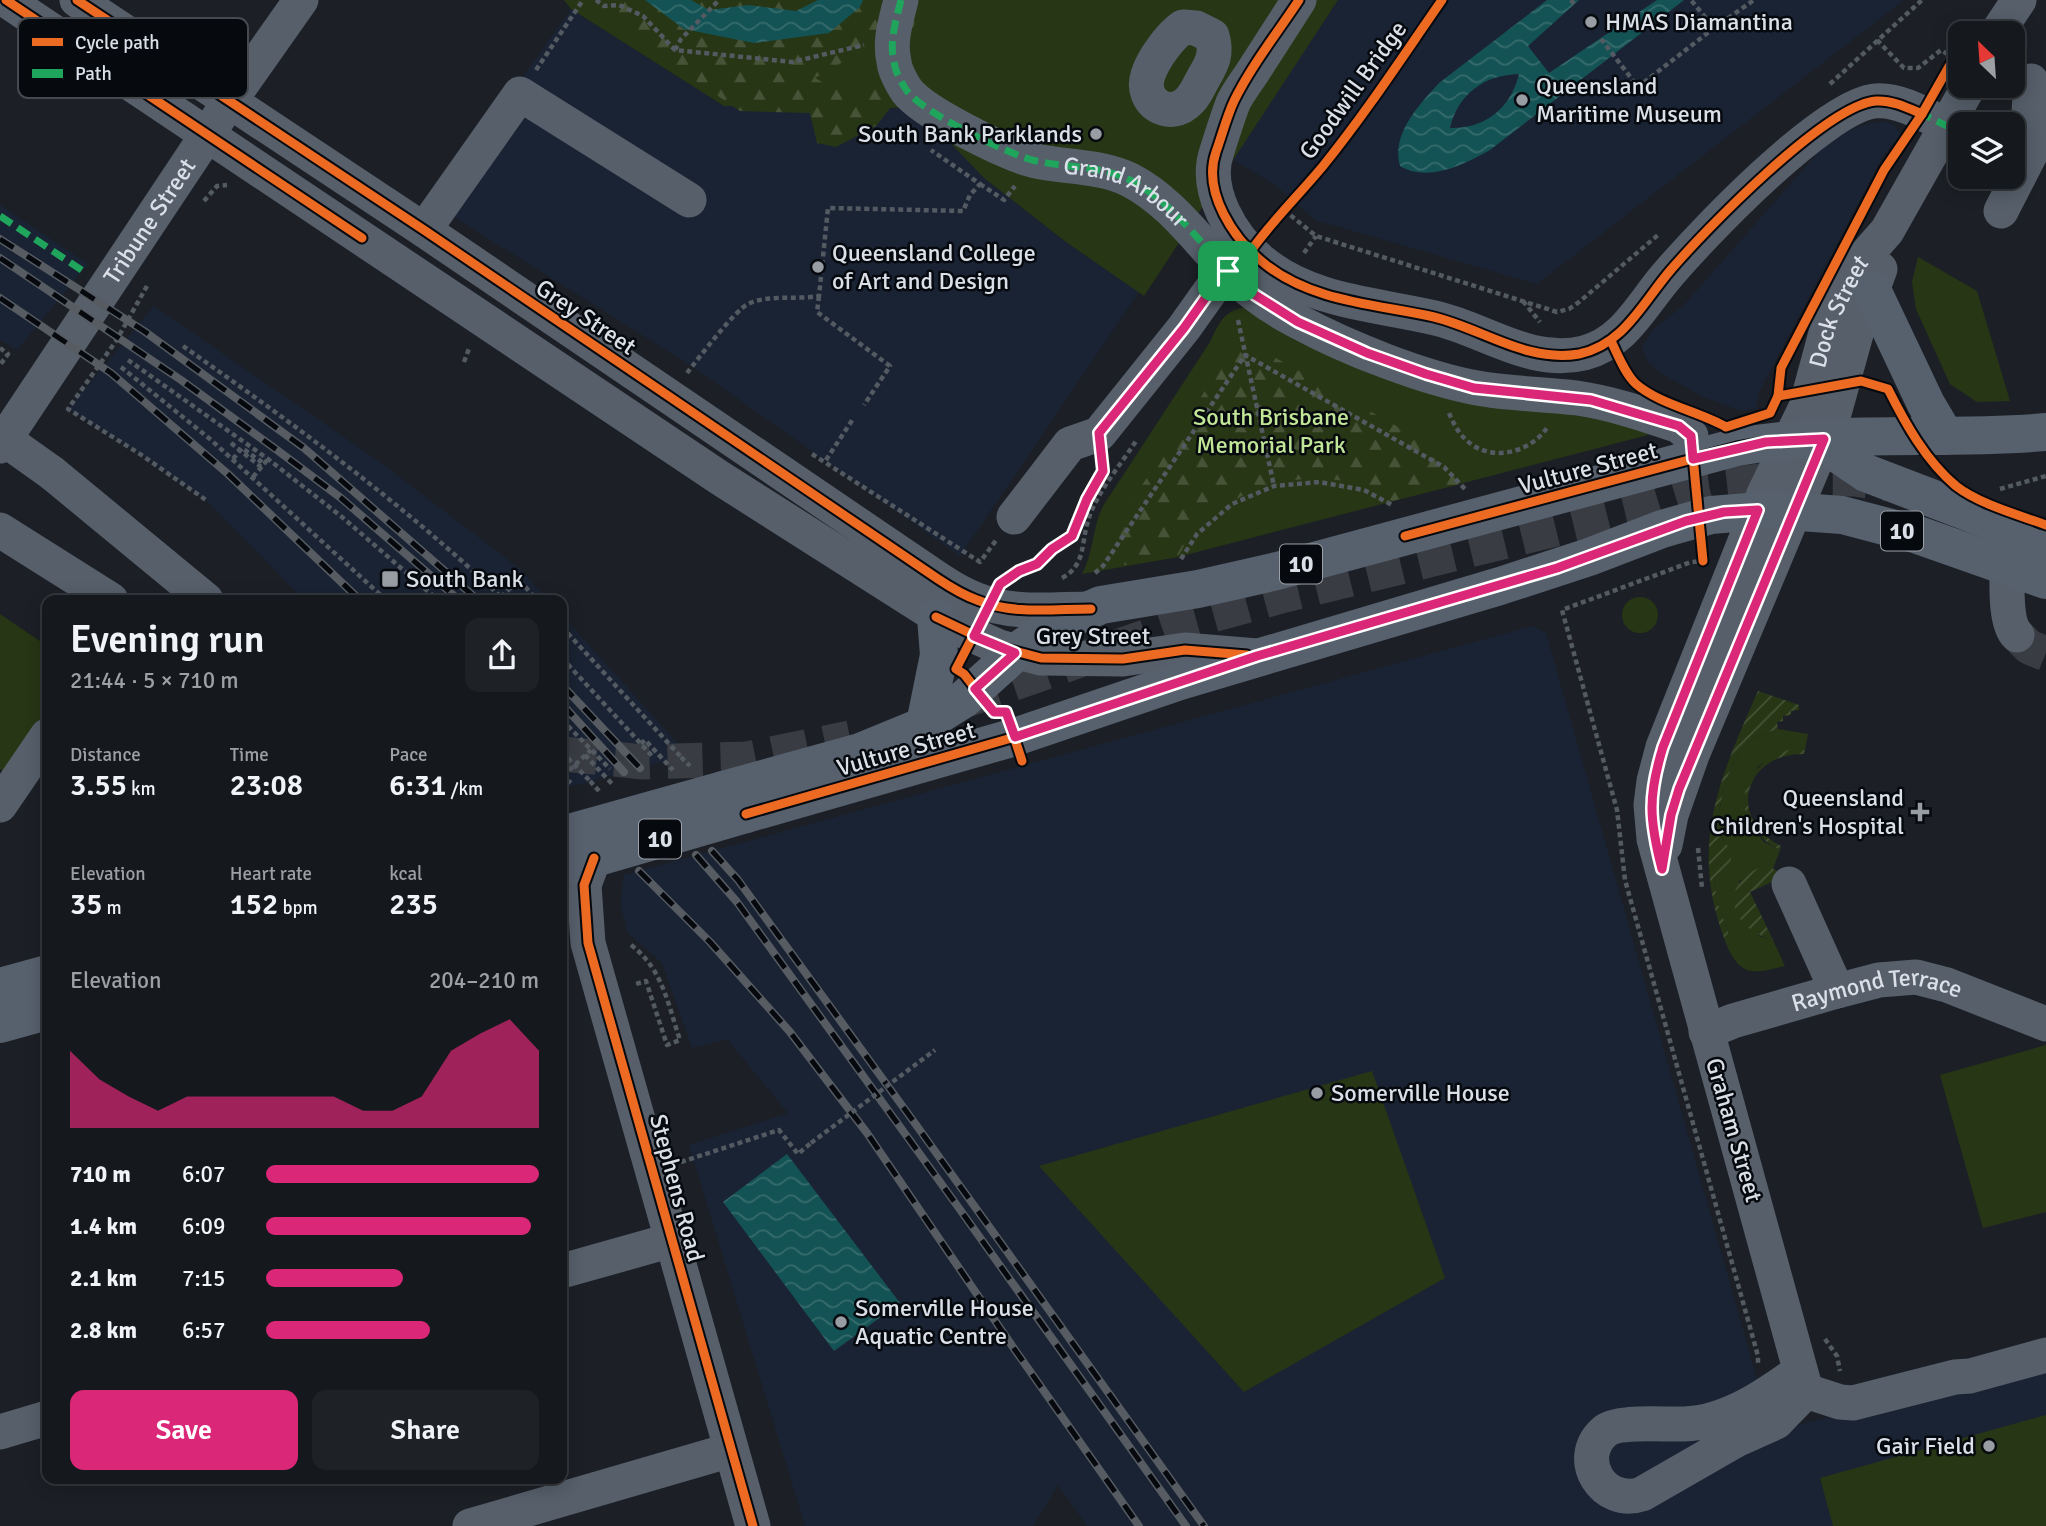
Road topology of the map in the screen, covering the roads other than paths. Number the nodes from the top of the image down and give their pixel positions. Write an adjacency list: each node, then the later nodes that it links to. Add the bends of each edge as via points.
1 (6, 0): 7 (street, Grey Street)
2 (77, 0): 8 (street, Grey Street)
3 (300, 0): 11 (street, Tribune Street)
4 (901, 0): 25 (street, Grand Arbour, via 892,38 894,65 908,92 987,143 1016,175 1074,168 1120,176 1146,189)
5 (1299, 0): 17 (street)
6 (2019, 0): 9 (street)
7 (33, 18)
8 (104, 18)
9 (2005, 21)
10 (2030, 71): 22 (street, via 2029,112 2038,139)
11 (248, 75)
12 (1202, 81): 17 (street)
13 (153, 98): 20 (street, Grey Street)
14 (223, 98): 18 (street, Grey Street)
15 (232, 98): 18 (street, Tribune Street)
16 (1952, 98): 19 (street, Dock Street)
17 (1234, 101): 25 (street, via 1213,161 1217,200)
18 (229, 102): 20 (street, Tribune Street); 23 (street, Grey Street)
19 (1947, 126): 24 (street, Dock Street); 25 (street, via 1881,101 1840,115 1728,210 1611,341 1582,353 1536,353 1441,319 1311,291)
20 (208, 135): 32 (street, Tribune Street); 42 (street, Grey Street)
21 (689, 200): 23 (street, via 520,94)
22 (2001, 211)
23 (424, 230): 39 (street, Grey Street, via 960,592 1021,610)
24 (1887, 231): 26 (street, Dock Street); 31 (street, Dock Street, via 1859,263 1821,347 1806,407)
25 (1239, 261): 29 (street, Grand Arbour, via 1268,304 1367,353 1474,388 1591,400 1679,426); 34 (street, via 1099,433 1070,444)
26 (1872, 290): 30 (main road); 31 (street, Dock Street, via 1837,402)
27 (2046, 432): 30 (main road, Vulture Street)
28 (0, 436): 41 (street, bridge, via 52,472)
29 (1691, 436)
30 (1945, 436): 31 (main road, Vulture Street)
31 (1808, 440): 33 (street, Graham Street); 36 (main road, 10, via 1866,473); 39 (main road, Vulture Street / 10, via 1737,447 1198,589 1112,603)
32 (0, 446)
33 (1776, 510): 37 (main road, 10, via 1842,515); 45 (main road, Vulture Street / 10, via 1699,518 1511,582); 60 (street, Graham Street, via 1679,789 1662,869)
34 (1014, 517)
35 (0, 530): 40 (street)
36 (2046, 542)
37 (2007, 567): 38 (main road, 10); 43 (street, via 2008,604)
38 (2046, 580)
39 (1091, 593): 44 (main road, Vulture Street / 10, via 1058,624)
40 (103, 595)
41 (200, 595)
42 (936, 617): 44 (street, Grey Street); 46 (main road, via 940,649)
43 (2017, 635)
44 (1015, 653): 45 (street, Grey Street, via 1075,660 1185,650); 46 (main road, Vulture Street / 10, via 964,699)
45 (1257, 656): 48 (main road, Vulture Street / 10, via 1015,737)
46 (925, 724): 48 (main road, Vulture Street / 10)
47 (42, 743): 49 (street)
48 (734, 802): 50 (main road, Vulture Street / 10, bridge)
49 (0, 805)
50 (576, 860): 53 (street, Stephens Road)
51 (1789, 884): 56 (street)
52 (567, 916): 53 (street, Stephens Road)
53 (588, 943): 61 (street, Stephens Road)
54 (42, 975): 55 (main road)
55 (0, 987)
56 (1837, 991): 59 (street, Raymond Terrace, via 1878,980 1916,977); 60 (street, Raymond Terrace)
57 (42, 1012): 58 (main road)
58 (0, 1024)
59 (2046, 1024)
60 (1706, 1032): 64 (street, Graham Street)
61 (672, 1240): 62 (street); 67 (street, Stephens Road)
62 (567, 1270)
63 (2046, 1355): 64 (street, via 1853,1403 1840,1402)
64 (1803, 1381): 64 (street, via 1776,1422 1642,1494 1617,1495 1595,1476 1594,1449 1606,1430 1700,1422)
65 (42, 1419): 66 (street)
66 (0, 1432)
67 (730, 1450): 68 (street); 69 (street, Stephens Road)
68 (470, 1526)
69 (753, 1526)

